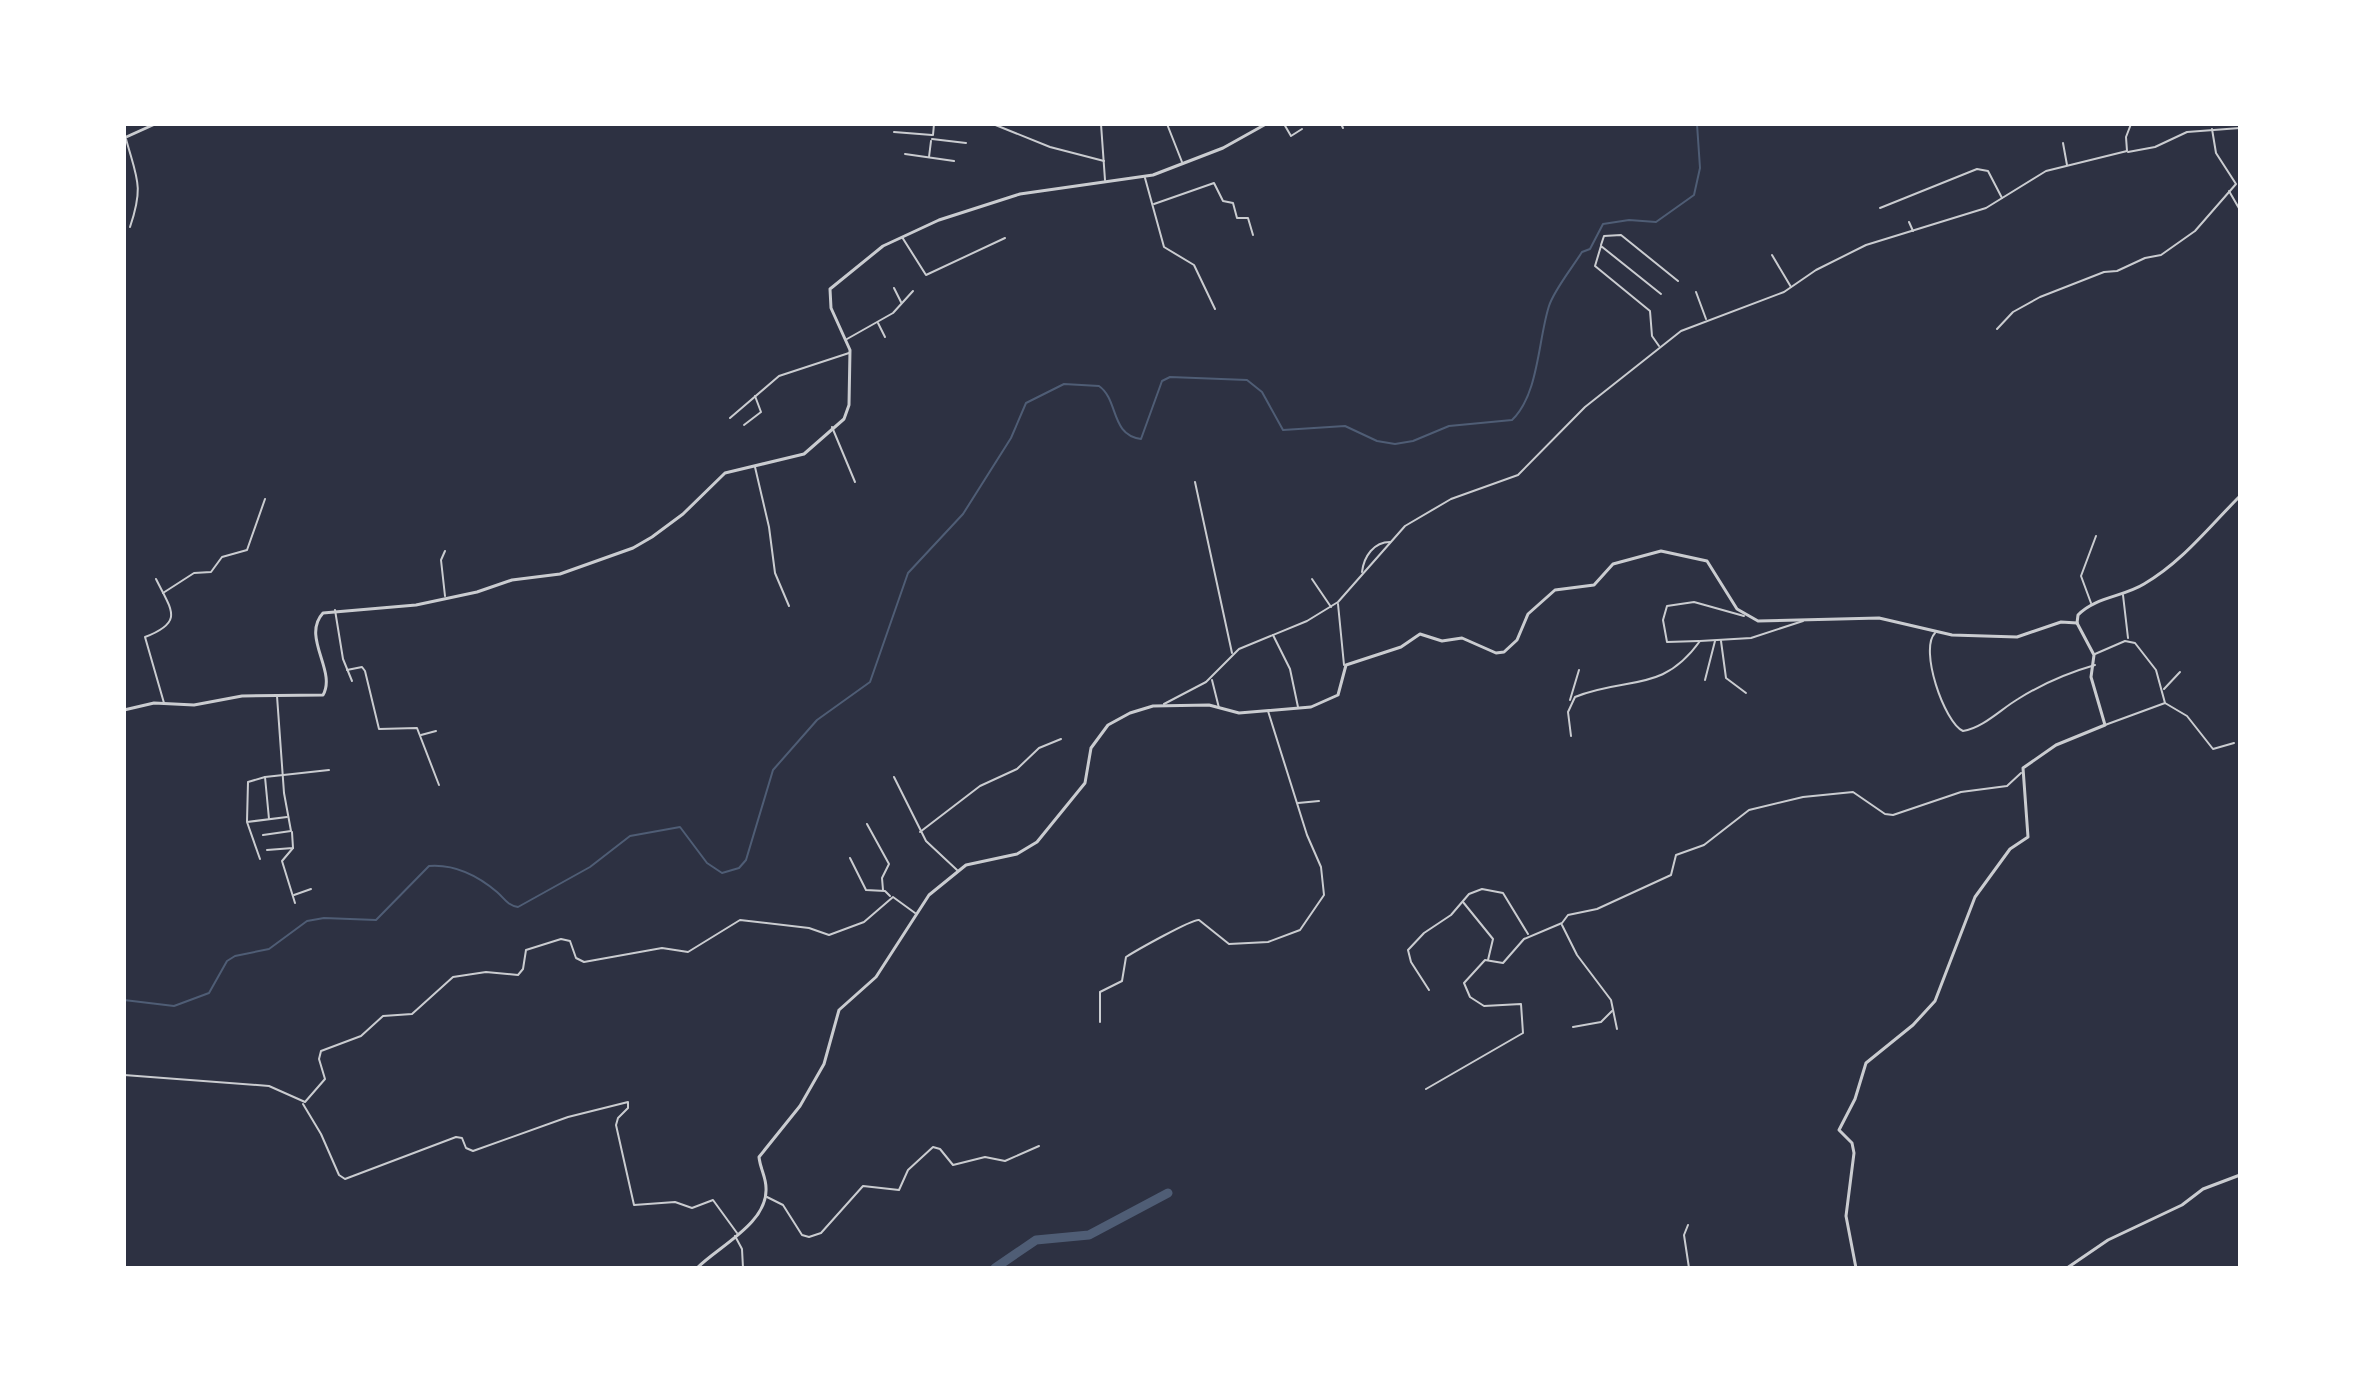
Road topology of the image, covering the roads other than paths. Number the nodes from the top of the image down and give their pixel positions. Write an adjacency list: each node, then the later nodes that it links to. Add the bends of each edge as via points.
1 (155, 124): 18 (street)
2 (934, 124): 17 (street)
3 (993, 124): 25 (street)
4 (1101, 124): 25 (street)
5 (1167, 124): 26 (street)
6 (1252, 124): 13 (street)
7 (1266, 124): 13 (street)
8 (1284, 124): 14 (street, via 1291,136)
9 (1341, 124): 11 (street)
10 (2131, 124): 21 (street)
11 (1343, 128)
12 (2240, 128): 15 (street)
13 (1257, 129): 26 (street)
14 (1302, 129)
15 (2212, 129): 21 (street); 30 (street, via 2218,157 2236,182)
16 (894, 132): 17 (street)
17 (932, 137): 19 (street); 23 (street)
18 (125, 138): 36 (street, via 140,193)
19 (966, 143)
20 (2063, 143): 27 (street)
21 (2127, 151): 27 (street)
22 (905, 154): 23 (street)
23 (929, 157): 24 (street)
24 (954, 161)
25 (1104, 161): 29 (street)
26 (1182, 164): 28 (street)
27 (2067, 166): 31 (street, via 2041,173)
28 (1145, 176): 29 (street); 32 (street)
29 (1105, 181): 39 (street, via 1009,196)
30 (2229, 191): 34 (street); 53 (street, via 2195,231 2161,255 2040,297 2013,312)
31 (2002, 199): 33 (street, via 1988,171 1977,169); 37 (street)
32 (1153, 205): 38 (street, via 1214,183 1223,201 1234,204 1237,218 1249,219); 50 (street, via 1164,247 1194,265)
33 (1880, 208)
34 (2240, 210)
35 (1909, 222): 37 (street)
36 (130, 227)
37 (1914, 233): 45 (street, via 1859,248)
38 (1253, 235)
39 (901, 236): 40 (street, via 926,275); 55 (street, via 830,287 831,308)
40 (1005, 238)
41 (1601, 246): 43 (street, via 1604,236 1621,235); 48 (street); 56 (street, via 1595,266 1650,311 1652,336)
42 (1772, 255): 45 (street)
43 (1678, 281)
44 (894, 288): 49 (street)
45 (1792, 288): 51 (street)
46 (913, 291): 49 (street)
47 (1696, 292): 51 (street)
48 (1661, 294)
49 (901, 303): 52 (street)
50 (1215, 309)
51 (1707, 320): 56 (street)
52 (878, 322): 54 (street); 55 (street)
53 (1997, 329)
54 (885, 337)
55 (846, 340): 57 (street)
56 (1659, 347): 68 (street, via 1585,407 1518,475 1451,499 1405,526)
57 (850, 353): 58 (street, via 780,376); 61 (street, via 848,410)
58 (754, 395): 59 (street); 60 (street, via 761,412)
59 (730, 418)
60 (744, 425)
61 (832, 427): 62 (street, via 804,454); 63 (street)
62 (755, 466): 75 (street, via 719,476 683,514 633,548 553,577 512,580); 78 (street, via 775,573)
63 (855, 482)
64 (1195, 482): 90 (street)
65 (2240, 496): 74 (street, via 2185,554)
66 (265, 499): 73 (street, via 247,550 222,557 211,572 194,573)
67 (2096, 536): 77 (street, via 2081,576)
68 (1393, 542): 70 (street); 70 (street, via 1380,543 1369,552)
69 (445, 551): 75 (street)
70 (1362, 573): 76 (street)
71 (156, 579): 73 (street)
72 (1312, 579): 79 (street)
73 (163, 593): 105 (street, via 170,608 169,624 161,633 145,637)
74 (2123, 595): 77 (street); 88 (street)
75 (445, 597): 80 (street, via 399,607)
76 (1338, 602): 79 (street); 93 (street)
77 (2092, 604): 83 (street, via 2078,615)
78 (789, 606)
79 (1331, 607): 85 (street)
80 (335, 610): 94 (street); 102 (street, via 323,613 316,627 325,693)
81 (1744, 616): 82 (street); 89 (street, via 1694,602 1667,606 1663,620 1668,643); 93 (street, via 1707,561 1655,551 1613,564 1594,585 1555,590 1528,614 1517,640 1504,652 1462,638 1442,641 1420,634 1401,647)
82 (1806, 620): 84 (street, via 1879,618); 87 (street, via 1754,637)
83 (2077, 623): 84 (street, via 2061,622 2017,637); 91 (street)
84 (1937, 632): 92 (street, via 1929,644 1932,667 1950,720 1963,731 2066,673)
85 (1273, 634): 90 (street); 108 (street, via 1290,669)
86 (1715, 640): 87 (street); 89 (street); 98 (street)
87 (1722, 640): 101 (street, via 1727,681)
88 (2128, 640): 91 (street); 100 (street, via 2149,657)
89 (1700, 641): 103 (street, via 1660,677 1595,690)
90 (1233, 654): 97 (street)
91 (2094, 655): 92 (street)
92 (2095, 665): 111 (street, via 2091,677)
93 (1344, 667): 108 (street, via 1338,695)
94 (347, 670): 99 (street); 113 (street, via 363,668 377,728 415,726)
95 (1579, 670): 103 (street)
96 (2180, 672): 100 (street)
97 (1211, 679): 106 (street); 107 (street)
98 (1705, 680)
99 (352, 681)
100 (2164, 690): 104 (street)
101 (1746, 693)
102 (277, 695): 105 (street); 119 (street)
103 (1570, 701): 114 (street)
104 (2165, 703): 111 (street); 116 (street, via 2187,716 2214,749)
105 (165, 704): 109 (street)
106 (1161, 705): 107 (street); 136 (street, via 1130,713 1102,731 1091,748 1085,783 1037,842 1017,854)
107 (1219, 708): 110 (street, via 1236,714)
108 (1298, 708): 110 (street)
109 (124, 710)
110 (1268, 710): 124 (street)
111 (2105, 725): 118 (street, via 2049,749)
112 (436, 731): 113 (street)
113 (420, 736): 122 (street)
114 (1571, 736)
115 (1061, 739): 130 (street, via 980,786)
116 (2234, 743)
117 (329, 770): 119 (street)
118 (2021, 773): 144 (street, via 2007,786 1961,792 1893,815 1850,792 1758,806 1704,845 1676,855 1671,875 1597,909 1568,915); 163 (street, via 2028,837 2010,849 1975,897 1935,1001 1866,1063 1855,1099 1841,1121 1839,1130 1854,1153 1846,1216)
119 (282, 775): 120 (street); 125 (street)
120 (265, 777): 126 (street); 127 (street, via 248,782)
121 (894, 777): 130 (street)
122 (439, 785)
123 (1319, 801): 124 (street)
124 (1297, 803): 149 (street, via 1326,886 1304,927 1279,939 1233,945 1199,920 1189,921 1126,957 1122,981 1100,992)
125 (288, 817): 126 (street); 129 (street)
126 (269, 819): 127 (street)
127 (247, 822): 135 (street)
128 (867, 824): 138 (street, via 889,864)
129 (291, 831): 131 (street); 132 (street)
130 (920, 832): 136 (street)
131 (263, 835)
132 (293, 848): 133 (street); 139 (street, via 282,861)
133 (267, 850)
134 (850, 858): 138 (street, via 866,890)
135 (260, 859)
136 (957, 870): 143 (street)
137 (311, 889): 139 (street)
138 (883, 890): 140 (street)
139 (293, 896): 142 (street)
140 (891, 897): 143 (street); 154 (street, via 864,922 829,935 806,927 740,920 688,952 662,948 584,962 565,938 529,949 518,975 453,977 417,1011 383,1016 361,1036 321,1051 323,1085)
141 (1461, 901): 145 (street, via 1479,889 1503,893); 146 (street, via 1493,939); 147 (street, via 1408,950)
142 (295, 903)
143 (916, 913): 157 (street, via 876,977 839,1010 824,1064 800,1106 761,1151)
144 (1562, 923): 145 (street); 148 (street)
145 (1529, 936): 146 (street, via 1503,963)
146 (1488, 961): 153 (street, via 1466,978 1467,993 1484,1006 1521,1004 1523,1033)
147 (1429, 990)
148 (1613, 1011): 150 (street, via 1601,1022); 151 (street)
149 (1100, 1022)
150 (1573, 1027)
151 (1617, 1029)
152 (124, 1075): 154 (street, via 269,1086)
153 (1426, 1089)
154 (302, 1102): 159 (street, via 345,1179 456,1137 469,1151 476,1151 568,1117 628,1102 616,1125 634,1205 675,1202 692,1208 713,1200)
155 (1039, 1146): 157 (street, via 1005,1161 985,1157 953,1165 933,1147 908,1170 899,1190 863,1186 813,1237 800,1232 782,1205)
156 (2240, 1175): 164 (street, via 2108,1240)
157 (766, 1197): 159 (street, via 752,1221)
158 (1688, 1225): 162 (street, via 1684,1235)
159 (736, 1234): 160 (street); 161 (street)
160 (697, 1268)
161 (743, 1268)
162 (1689, 1268)
163 (1856, 1268)
164 (2067, 1268)

